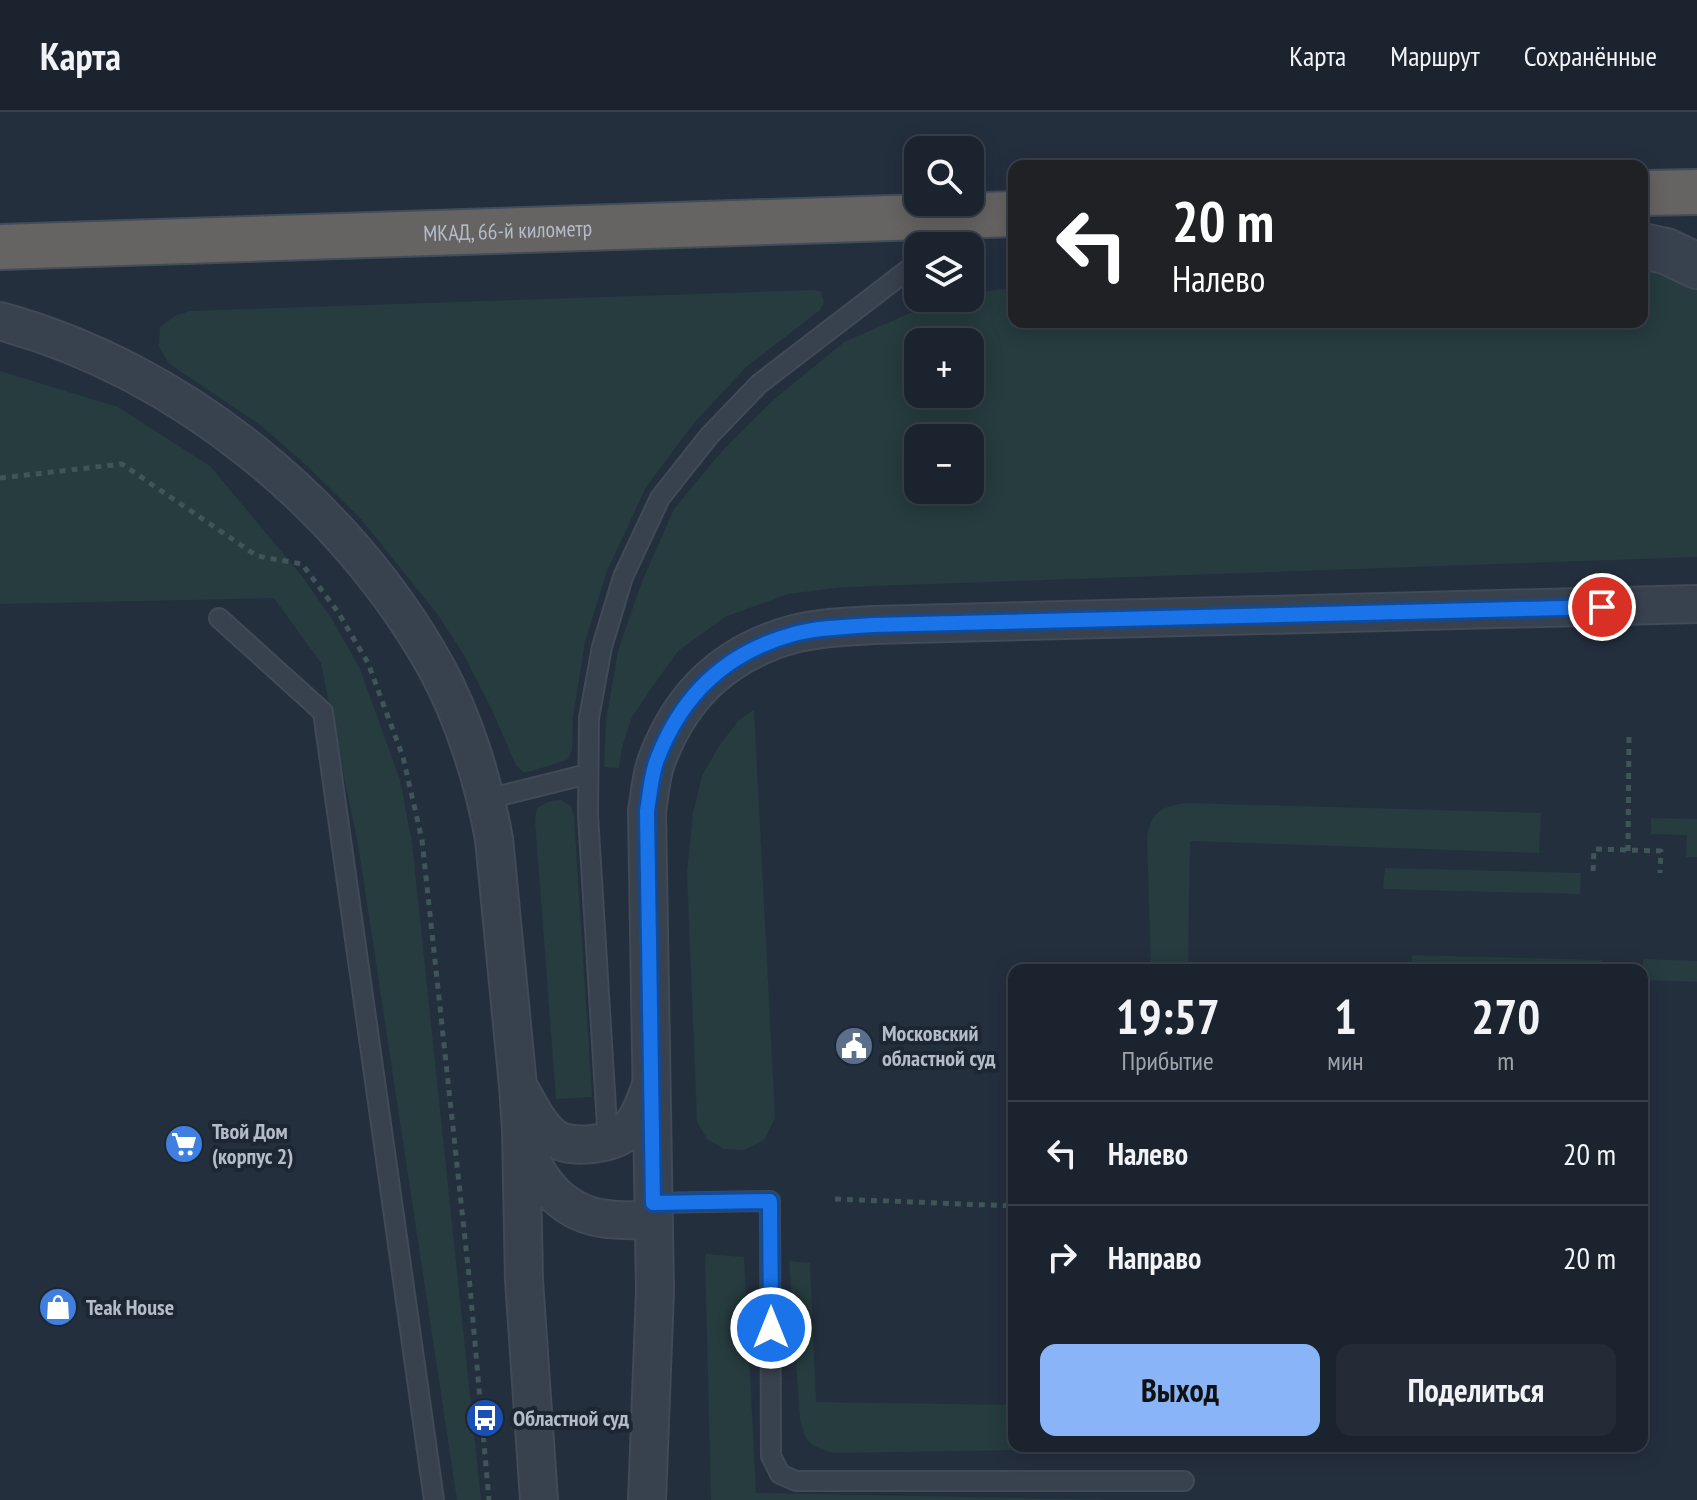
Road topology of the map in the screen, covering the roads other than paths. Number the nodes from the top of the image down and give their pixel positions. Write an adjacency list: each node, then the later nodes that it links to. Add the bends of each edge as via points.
1 (1697, 192): 2 (highway)
2 (1648, 193)
3 (1002, 214): 4 (lane); 5 (highway, МКАД, 66-й километр)
4 (968, 232)
5 (0, 247)
6 (1648, 247): 7 (street)
7 (1697, 266)
8 (904, 273): 12 (lane, via 759,384 660,498 623,577 602,647 589,718)
9 (0, 321): 13 (street, via 78,349 183,403 240,441 340,535 413,629 437,670)
10 (1697, 604): 14 (street, via 873,625 795,633 744,652 706,680 678,716 656,759 647,811)
11 (219, 618): 20 (lane, via 323,712)
12 (588, 774): 13 (lane); 17 (lane)
13 (487, 799): 15 (street)
14 (652, 1081): 17 (street, via 626,1132); 18 (street)
15 (518, 1086): 16 (street); 17 (street, via 555,1139 580,1145)
16 (521, 1130): 18 (street, via 531,1162 548,1190 574,1210 605,1219); 21 (street, via 524,1280)
17 (608, 1141)
18 (653, 1212): 19 (lane, via 770,1201 771,1456 780,1474 796,1481); 22 (street)
19 (1184, 1481)
20 (434, 1500)
21 (539, 1500)
22 (647, 1500)

